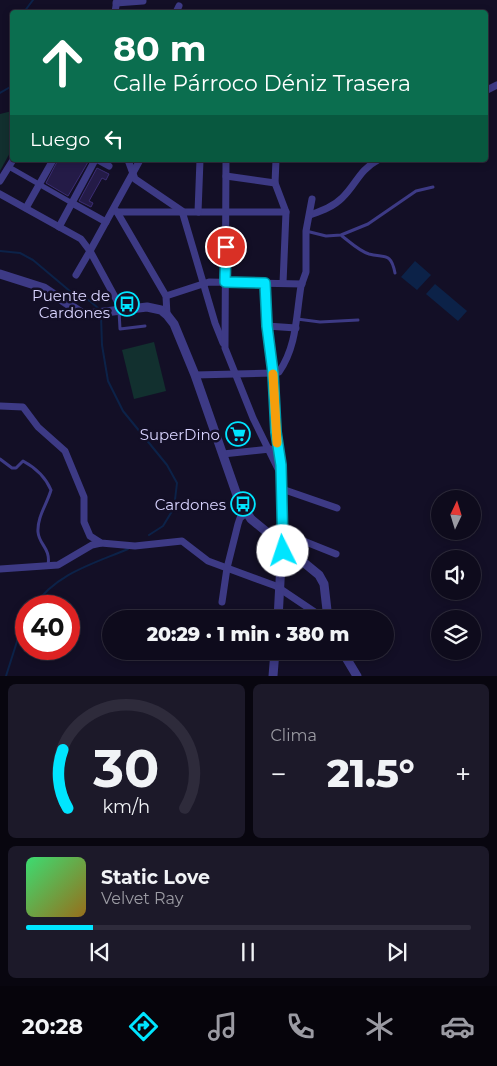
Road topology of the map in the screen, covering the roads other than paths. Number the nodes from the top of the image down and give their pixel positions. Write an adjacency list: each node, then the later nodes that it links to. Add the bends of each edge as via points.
1 (116, 1): 2 (street)
2 (143, 1)
3 (51, 162): 17 (street)
4 (96, 162): 22 (street)
5 (101, 162): 13 (street)
6 (129, 162): 14 (street)
7 (139, 162): 14 (street)
8 (200, 162): 26 (street)
9 (226, 162): 15 (street)
10 (276, 162): 18 (street)
11 (374, 162): 29 (street, via 365,167 343,198)
12 (11, 163): 16 (street); 17 (street)
13 (109, 166)
14 (133, 173): 24 (street); 25 (street, via 135,179)
15 (226, 176): 18 (street); 27 (street)
16 (0, 181)
17 (40, 183): 22 (street); 23 (street)
18 (275, 183): 28 (street)
19 (433, 187): 33 (lane, via 416,191 368,224)
20 (0, 194): 23 (street)
21 (312, 199): 29 (street)
22 (72, 203): 30 (street); 31 (street)
23 (26, 208): 31 (street)
24 (115, 211): 25 (street); 30 (street); 43 (street)
25 (182, 211): 26 (street); 41 (street)
26 (198, 212): 27 (street)
27 (226, 212): 28 (street); 38 (street)
28 (286, 212): 40 (street)
29 (310, 215): 32 (street)
30 (106, 222): 34 (street)
31 (59, 227): 34 (street, via 81,239)
32 (306, 230): 33 (lane, via 326,236); 42 (street, via 306,272)
33 (341, 235): 35 (lane, via 370,254 387,257 393,263)
34 (90, 251): 37 (street); 44 (street)
35 (395, 273)
36 (0, 274): 44 (street, via 44,288 80,312 94,315)
37 (76, 275)
38 (225, 282): 39 (street); 41 (street); 51 (street)
39 (265, 283): 40 (street); 49 (street)
40 (283, 283): 42 (street)
41 (205, 284): 43 (street); 51 (street)
42 (302, 284): 46 (street)
43 (166, 296): 45 (street)
44 (120, 310): 45 (street, via 148,307); 48 (lane, via 120,329)
45 (167, 315): 54 (street, via 174,324)
46 (297, 319): 47 (lane, via 320,322); 50 (street)
47 (358, 320)
48 (145, 326)
49 (267, 326): 50 (street); 52 (street)
50 (296, 328): 52 (street, via 286,362 280,372)
51 (225, 348): 53 (street)
52 (273, 373): 53 (street); 56 (street)
53 (234, 374): 54 (street); 57 (street)
54 (194, 376): 58 (street)
55 (0, 406): 65 (street, via 23,407 38,427 65,451 84,496 86,530)
56 (278, 448): 57 (street); 60 (street)
57 (268, 449): 58 (street); 60 (street)
58 (223, 454): 63 (street)
59 (0, 459): 70 (lane, via 12,468 23,461 40,472 48,482 51,490 38,531 48,551)
60 (282, 477): 61 (street)
61 (282, 489): 62 (street); 64 (street)
62 (337, 508)
63 (246, 513): 66 (street); 71 (street, via 240,518)
64 (281, 532): 66 (street); 68 (street)
65 (101, 543): 70 (street, via 58,565); 71 (street, via 135,546 182,540 208,561)
66 (282, 544): 67 (street); 69 (street)
67 (294, 554): 69 (street); 77 (street, via 319,575 324,584)
68 (336, 554)
69 (282, 562): 73 (street)
70 (48, 565): 72 (street)
71 (227, 568): 73 (street); 74 (street)
72 (0, 569)
73 (280, 590): 75 (street); 76 (street)
74 (222, 602)
75 (279, 610)
76 (312, 610)
77 (325, 610)
78 (274, 660): 80 (street)
79 (347, 660): 81 (street)
80 (273, 676)
81 (357, 676)

